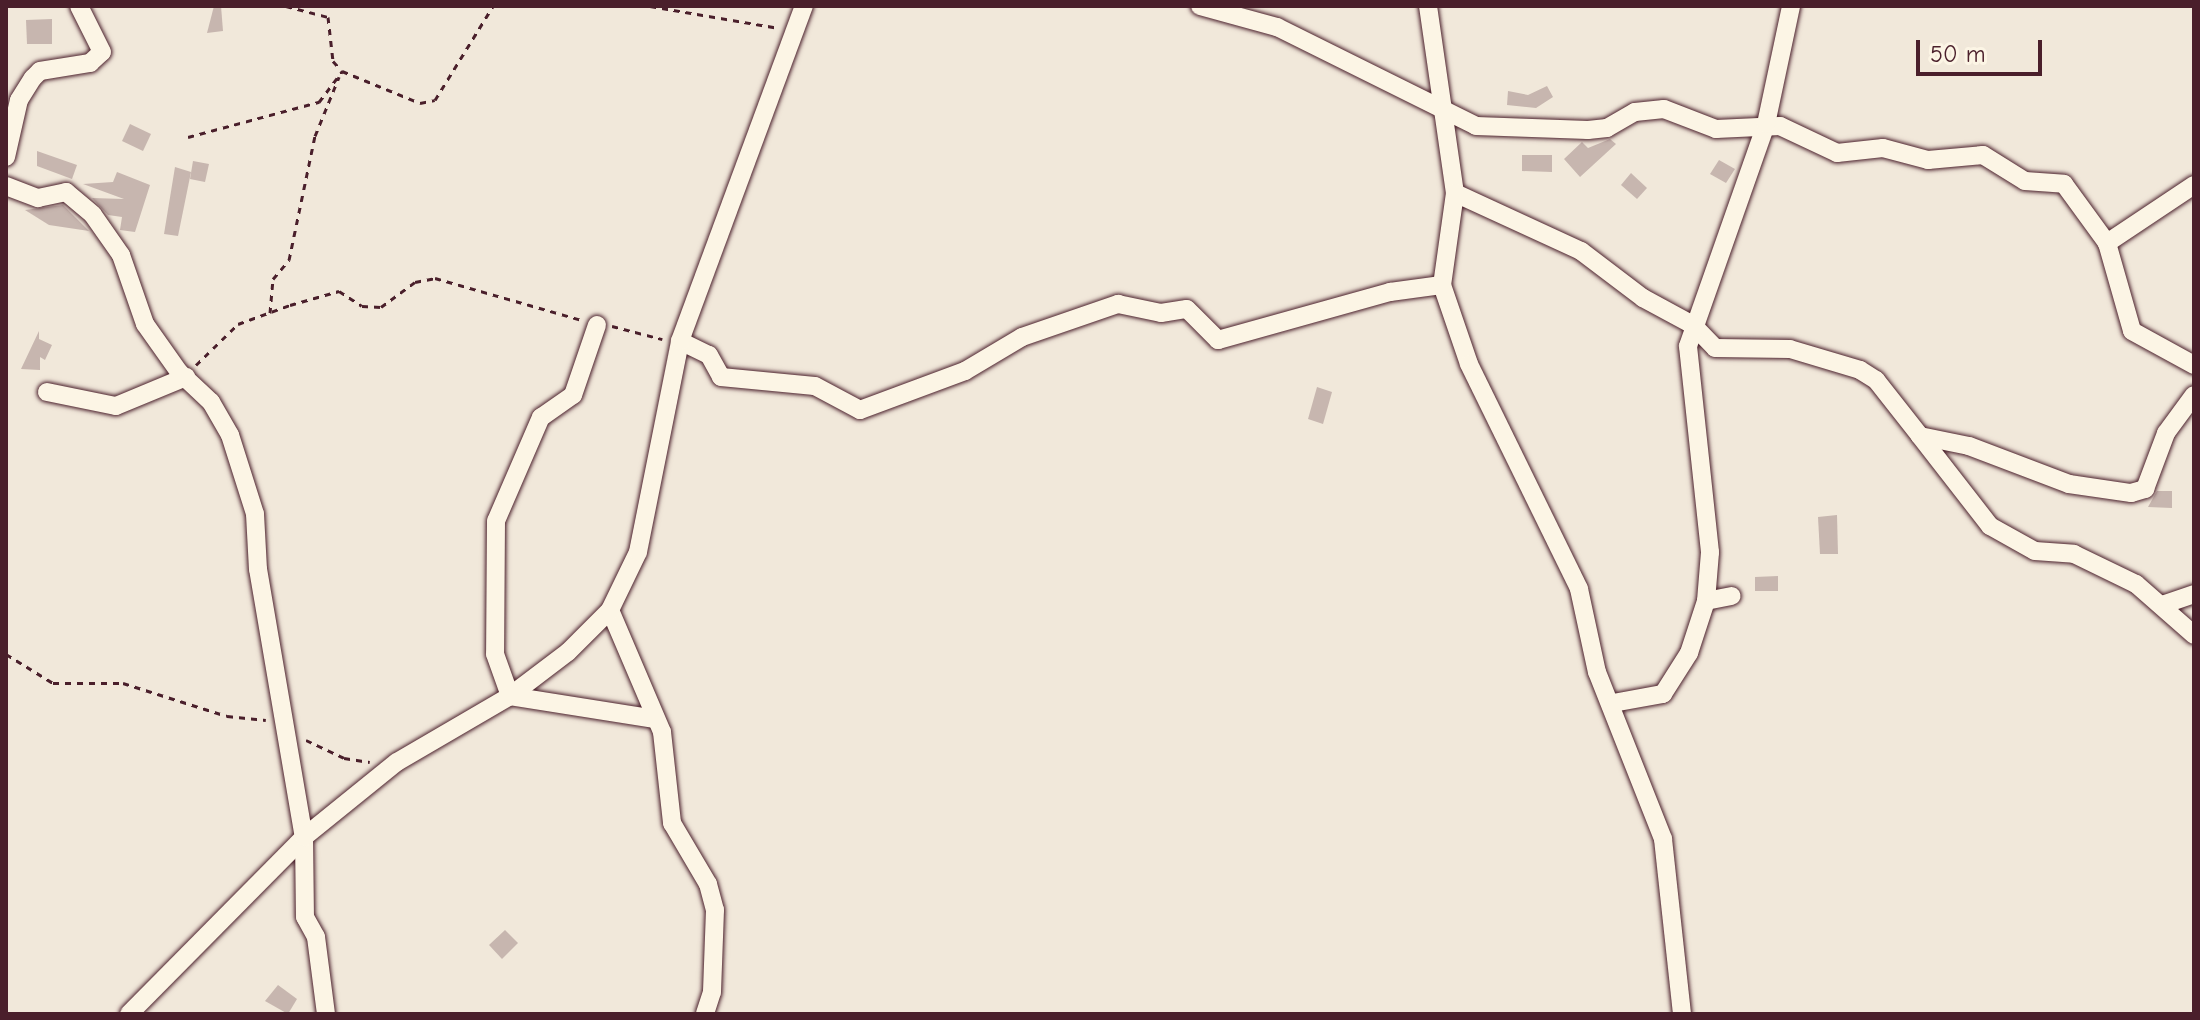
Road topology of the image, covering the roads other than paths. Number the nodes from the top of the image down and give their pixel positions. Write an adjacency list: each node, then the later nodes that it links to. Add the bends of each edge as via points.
1 (79, 6): 6 (street, via 101,43 98,59 40,71)
2 (804, 6): 17 (street)
3 (1200, 6): 7 (street, via 1277,27)
4 (1428, 6): 7 (street)
5 (1791, 6): 8 (street)
6 (13, 104): 9 (street)
7 (1443, 107): 8 (street, via 1496,129 1607,128 1635,112 1664,109 1716,129); 12 (street)
8 (1766, 124): 13 (street, via 1837,153 1883,148 1928,160 1983,155 2025,181 2064,184); 16 (street)
9 (6, 157)
10 (2194, 185): 13 (street)
11 (6, 186): 19 (street, via 38,198 66,192 93,215 121,255 145,324)
12 (1455, 193): 14 (street); 16 (street, via 1545,230)
13 (2107, 243): 18 (street, via 2132,331)
14 (1442, 285): 17 (street, via 1390,292 1218,340 1187,309 1161,313 1118,304 1022,337 965,371 860,410 815,386 721,377 709,355); 30 (street, via 1469,364 1571,569 1590,649)
15 (597, 325): 29 (street, via 573,395 541,417 496,521 495,654)
16 (1693, 325): 22 (street, via 1715,348 1806,352 1860,370 1876,380); 25 (street, via 1687,362 1710,552)
17 (680, 341): 27 (street, via 638,552)
18 (2194, 365)
19 (186, 377): 20 (street, via 116,406); 32 (street, via 224,422 251,502)
20 (47, 392)
21 (2194, 395): 22 (street, via 2166,433 2156,467 2139,493 2069,484 1969,446)
22 (1920, 436): 26 (street, via 1990,526 2035,551 2085,558)
23 (2194, 594): 26 (street)
24 (1732, 596): 25 (street)
25 (1706, 601): 30 (street, via 1689,653 1663,694 1652,701)
26 (2165, 604): 28 (street)
27 (610, 610): 29 (street, via 568,652); 31 (street)
28 (2194, 635)
29 (510, 696): 31 (street); 32 (street, via 397,762)
30 (1613, 703): 36 (street, via 1669,864)
31 (655, 719): 35 (street, via 664,742 672,823 708,884 715,910 712,992)
32 (304, 837): 33 (street); 34 (street, via 305,917 316,937)
33 (129, 1014)
34 (326, 1014)
35 (705, 1014)
36 (1682, 1014)

